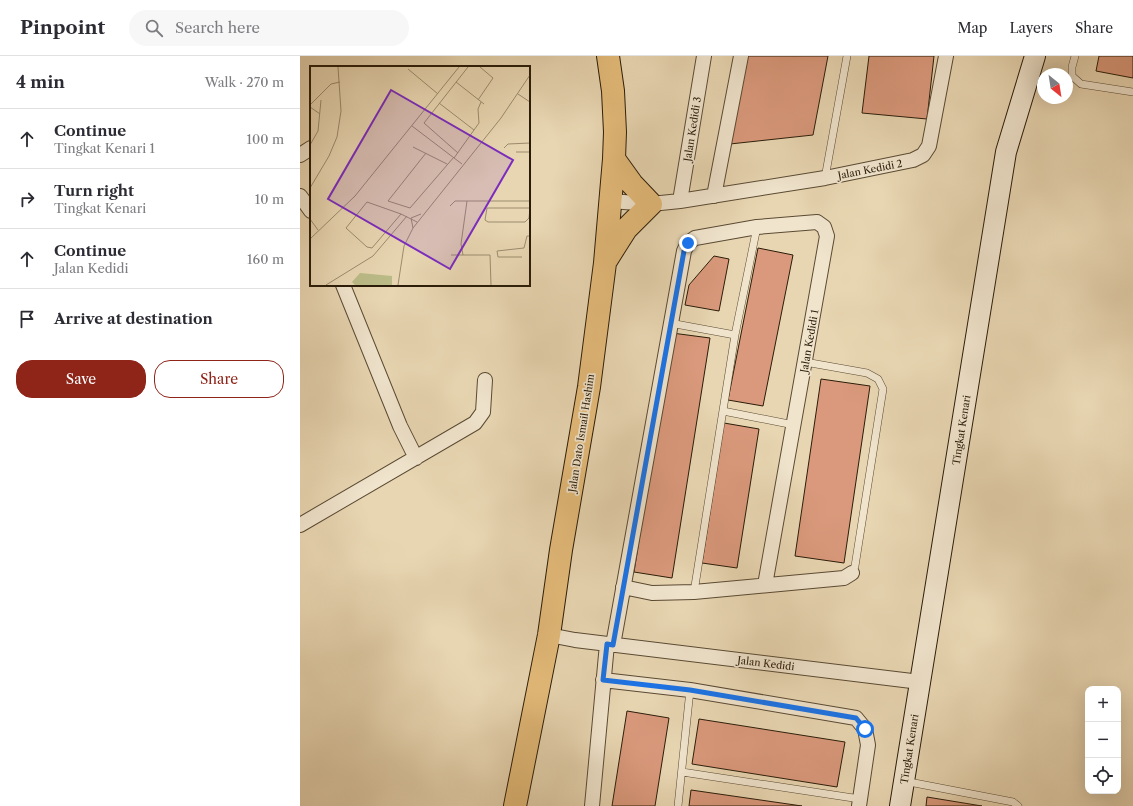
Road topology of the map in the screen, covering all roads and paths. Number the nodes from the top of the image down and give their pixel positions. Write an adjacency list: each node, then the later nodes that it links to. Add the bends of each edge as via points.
1 (608, 56): 11 (main road, Jalan Dato Ismail Hashim, via 613,91)
2 (704, 56): 16 (street, Jalan Kedidi 3)
3 (741, 56): 14 (street)
4 (847, 56): 12 (lane)
5 (946, 56): 12 (street, Jalan Kedidi 2, via 929,146 923,155 913,160)
6 (1035, 56): 37 (street, Tingkat Kenari, via 1006,152)
7 (1075, 56): 8 (lane, via 1072,76 1081,84)
8 (1133, 92)
9 (310, 149): 10 (street)
10 (300, 155)
11 (614, 159): 15 (main road, Jalan Dato Ismail Hashim); 17 (main road)
12 (825, 178): 14 (street, Jalan Kedidi 2)
13 (300, 196): 18 (street)
14 (714, 196): 16 (street, Jalan Kedidi 2)
15 (610, 201): 17 (street, Jalan Kedidi 2); 20 (main road, Jalan Dato Ismail Hashim)
16 (680, 201): 17 (street, Jalan Kedidi 2)
17 (651, 204): 20 (main road, via 626,229)
18 (310, 210)
19 (757, 227): 22 (street, Jalan Kedidi 1, via 695,238 688,243 684,251); 23 (lane); 24 (street, Jalan Kedidi 1, via 817,222 824,227 827,236)
20 (605, 263): 34 (main road, Jalan Dato Ismail Hashim, via 589,387)
21 (343, 286): 28 (street, via 400,426)
22 (670, 323): 23 (lane); 32 (street)
23 (735, 335): 26 (lane)
24 (805, 362): 27 (street, Jalan Kedidi 1); 30 (lane, via 867,373 878,379 883,389)
25 (485, 380): 28 (street, via 483,412 475,423)
26 (723, 411): 27 (lane); 33 (lane)
27 (794, 425): 31 (street, Jalan Kedidi 1)
28 (416, 458): 29 (street)
29 (300, 525)
30 (852, 573): 31 (street, via 844,578)
31 (765, 586): 33 (street)
32 (623, 587): 33 (street, via 652,593); 35 (street)
33 (694, 592)
34 (549, 635): 35 (street, Jalan Kedidi); 42 (main road, Jalan Dato Ismail Hashim)
35 (610, 644): 36 (street); 37 (street, Jalan Kedidi)
36 (603, 680): 38 (street); 43 (street)
37 (920, 682): 40 (street, Tingkat Kenari)
38 (690, 690): 39 (lane); 41 (street, via 856,718 865,729 868,745)
39 (682, 772): 41 (lane); 44 (lane)
40 (904, 781): 45 (street, Tingkat Kenari); 46 (lane, via 1013,802)
41 (860, 803)
42 (515, 806)
43 (592, 806)
44 (678, 806)
45 (900, 806)
46 (1018, 806)

